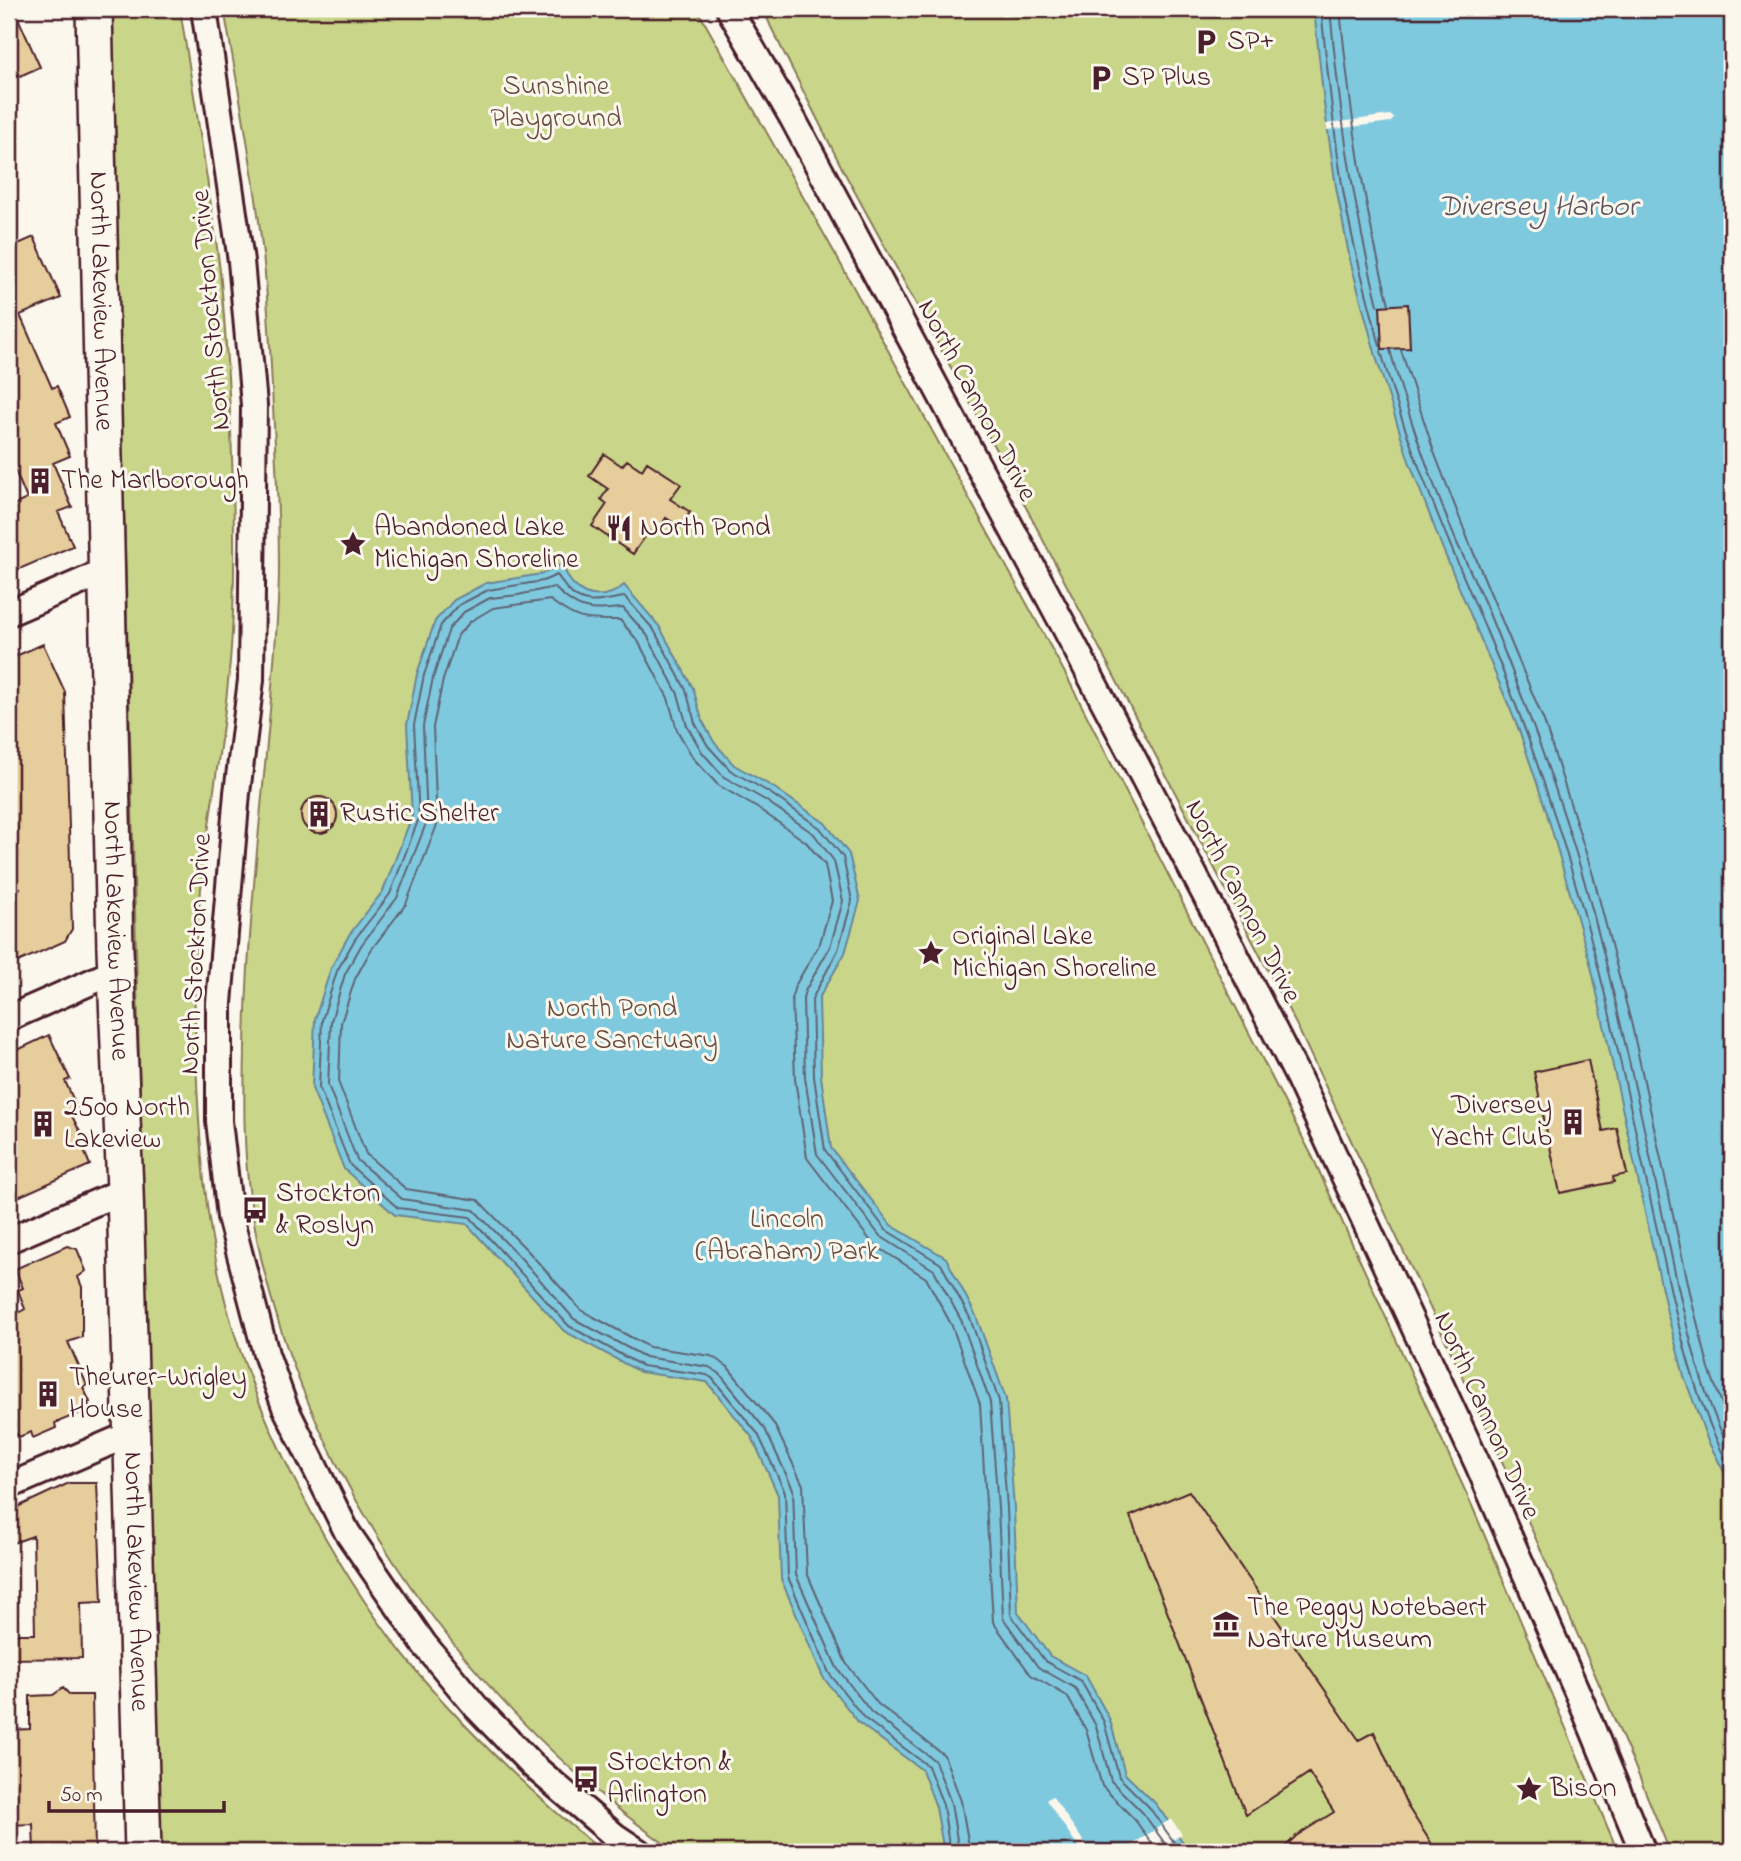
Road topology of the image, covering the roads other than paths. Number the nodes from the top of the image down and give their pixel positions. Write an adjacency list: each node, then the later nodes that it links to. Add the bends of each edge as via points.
1 (94, 9): 4 (main road, North Lakeview Avenue)
2 (204, 9): 13 (street, North Stockton Drive, via 242,261 254,405 251,680 219,1003 219,1121 230,1217 266,1354 285,1407 347,1532 424,1644 477,1708 541,1773)
3 (729, 9): 14 (street, North Cannon Drive, via 793,119 1065,628 1298,1077 1478,1465)
4 (106, 571): 5 (street); 6 (main road, North Lakeview Avenue)
5 (9, 613)
6 (116, 971): 7 (street); 8 (main road, North Lakeview Avenue)
7 (9, 1018)
8 (125, 1190): 9 (street); 10 (main road, North Lakeview Avenue)
9 (9, 1240)
10 (130, 1434): 11 (street); 12 (main road, North Lakeview Avenue)
11 (9, 1486)
12 (143, 1852)
13 (639, 1852)
14 (1643, 1852)

